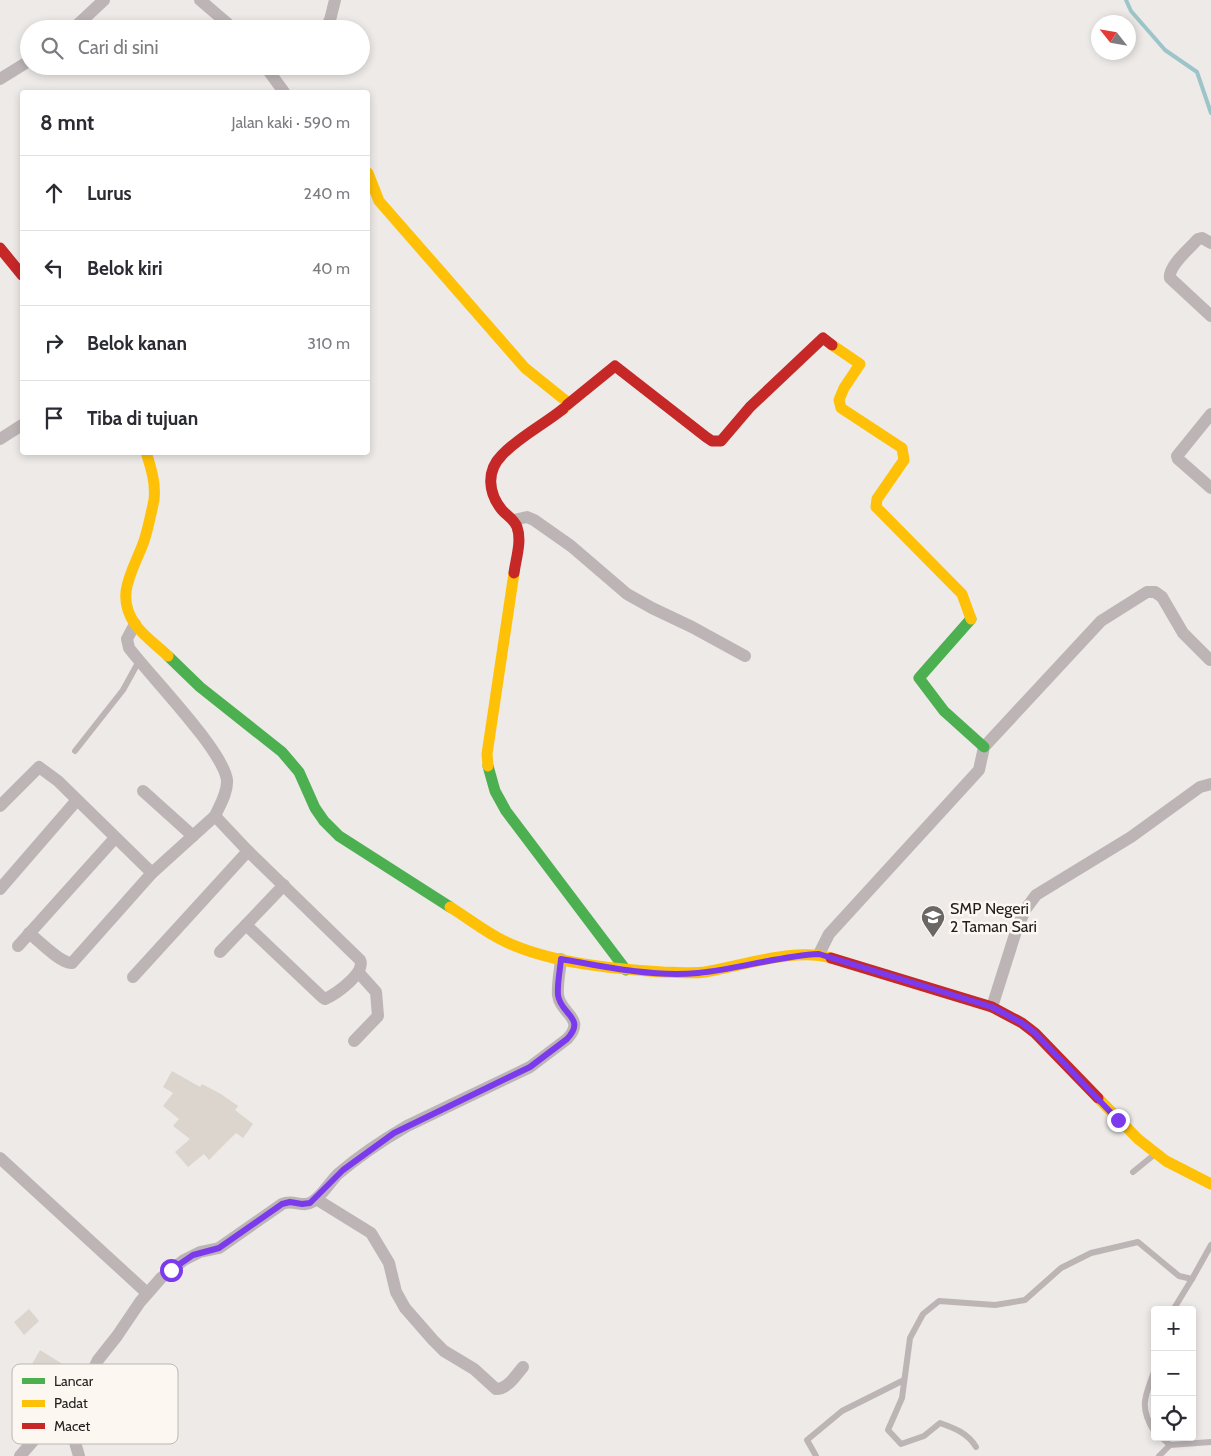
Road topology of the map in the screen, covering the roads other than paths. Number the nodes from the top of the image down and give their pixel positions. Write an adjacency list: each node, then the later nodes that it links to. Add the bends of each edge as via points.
1 (104, 0): 4 (street)
2 (200, 0): 5 (street)
3 (335, 0): 6 (street)
4 (83, 20)
5 (223, 20)
6 (330, 20)
7 (20, 67): 9 (street)
8 (273, 75): 10 (street)
9 (0, 79)
10 (283, 90)
11 (370, 176): 16 (street, via 379,201 525,368 565,399)
12 (1211, 243): 15 (street, via 1198,239 1169,273 1170,278)
13 (0, 248): 14 (street)
14 (20, 273)
15 (1211, 316)
16 (567, 405): 22 (street, via 506,450 492,468 492,493 498,505); 27 (street, via 616,366 706,437 721,441 750,407 823,338 860,364 844,388 839,400 841,408 902,448 904,460 877,499 876,508 962,594 971,619 918,678 944,711)
17 (1211, 414): 21 (street, via 1177,456)
18 (20, 426): 19 (street)
19 (0, 440)
20 (147, 455): 23 (street, via 154,478 154,499 144,541 125,594)
21 (1210, 494)
22 (514, 520): 24 (street, via 527,517 534,520 571,546 627,594); 46 (street, via 519,541 488,769 506,811)
23 (135, 624): 26 (street, via 128,639 129,648); 45 (street, via 200,687 287,756 299,772 314,808 339,836 504,941)
24 (745, 656)
25 (1211, 660): 27 (street, via 1177,625 1162,597 1155,592 1147,592 1101,621)
26 (139, 661): 28 (lane, via 123,690); 33 (street, via 218,759 227,779 226,791)
27 (984, 747): 44 (street, via 979,770 829,934)
28 (75, 751)
29 (1211, 784): 49 (street, via 1200,786 1131,837 1036,894 1017,928)
30 (143, 791): 34 (street)
31 (77, 800): 32 (street, via 39,767); 35 (street); 39 (street)
32 (0, 806)
33 (215, 816): 34 (street); 36 (street)
34 (193, 836): 37 (street)
35 (115, 838): 37 (street); 41 (street)
36 (248, 851): 38 (street); 48 (street)
37 (152, 873): 41 (street, via 72,963 61,960)
38 (284, 885): 40 (street); 47 (street, via 360,960)
39 (0, 889)
40 (246, 925): 43 (street); 47 (street, via 322,998 333,995)
41 (29, 933): 42 (street)
42 (18, 946)
43 (220, 952)
44 (819, 954): 46 (street, via 696,973); 49 (street)
45 (561, 959): 46 (street); 55 (street, via 558,995 574,1025 567,1039 530,1067 394,1133 343,1170)
46 (626, 970)
47 (359, 973): 50 (street, via 376,992 378,1016)
48 (133, 977)
49 (992, 1007): 51 (street, via 1035,1033 1118,1120)
50 (354, 1041)
51 (1156, 1153): 53 (lane); 54 (street)
52 (0, 1158): 58 (street)
53 (1132, 1172)
54 (1211, 1184)
55 (316, 1199): 58 (street, via 306,1205 282,1204 219,1248 184,1260); 61 (street, via 371,1233 389,1263 396,1292 444,1351 474,1369 496,1389 510,1382)
56 (1211, 1246): 57 (lane)
57 (1192, 1278): 59 (lane); 62 (lane, via 1179,1276 1138,1242 1084,1256 1062,1268 1025,1300 995,1305 938,1301 923,1314 910,1338)
58 (147, 1293): 60 (street)
59 (1175, 1306)
60 (95, 1364)
61 (523, 1367)
62 (904, 1380): 70 (lane, via 902,1398 888,1430 901,1444 924,1436 940,1423 958,1430); 73 (lane, via 842,1411 806,1440)
63 (1151, 1380): 64 (lane, via 1144,1413)
64 (1151, 1425)
65 (1166, 1441): 69 (lane)
66 (1211, 1442): 69 (lane)
67 (30, 1444): 71 (street)
68 (75, 1444): 72 (street)
69 (1170, 1445): 74 (lane)
70 (976, 1447)
71 (20, 1456)
72 (79, 1456)
73 (816, 1456)
74 (1159, 1456)

